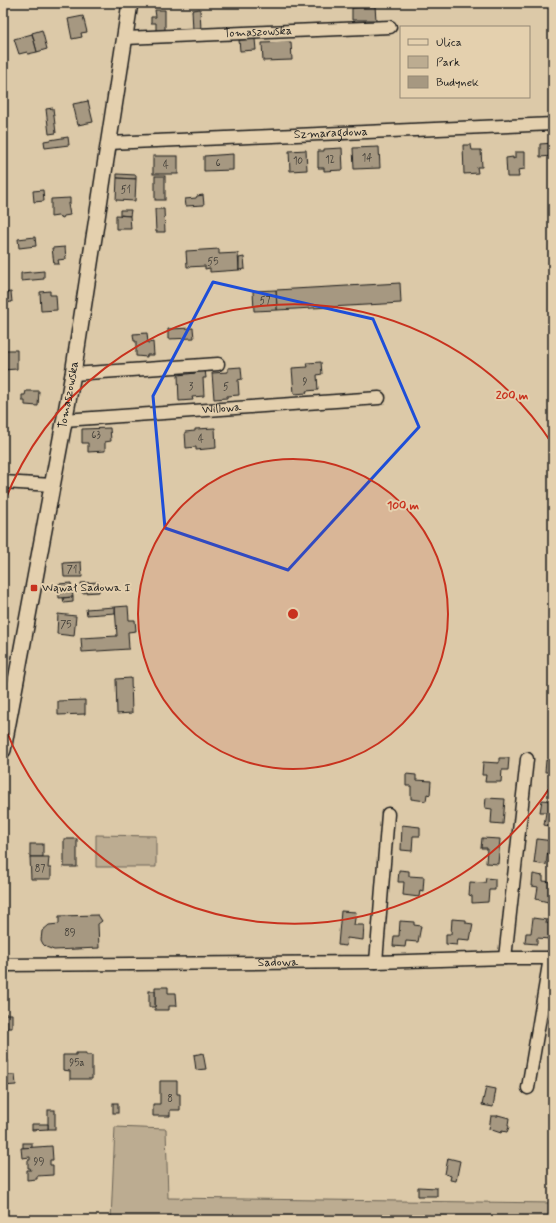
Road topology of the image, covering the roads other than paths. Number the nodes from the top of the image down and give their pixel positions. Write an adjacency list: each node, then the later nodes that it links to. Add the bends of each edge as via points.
1 (130, 3): 3 (street, Tomaszowska)
2 (390, 26): 3 (street, Tomaszowska)
3 (125, 38): 5 (street, Tomaszowska)
4 (553, 124): 5 (street, Szmaragdowa)
5 (108, 143): 7 (street, Tomaszowska)
6 (218, 364): 7 (street)
7 (73, 374): 9 (street, Tomaszowska)
8 (379, 398): 9 (street, Willowa)
9 (64, 420): 11 (street, Tomaszowska)
10 (3, 482): 11 (street)
11 (52, 485): 12 (street, Tomaszowska)
12 (3, 750)
13 (527, 758): 15 (street)
14 (388, 814): 17 (street)
15 (505, 958): 16 (street, Sadowa); 17 (street, Sadowa)
16 (552, 958): 19 (street)
17 (376, 962): 18 (street, Sadowa)
18 (3, 965)
19 (528, 1088)

